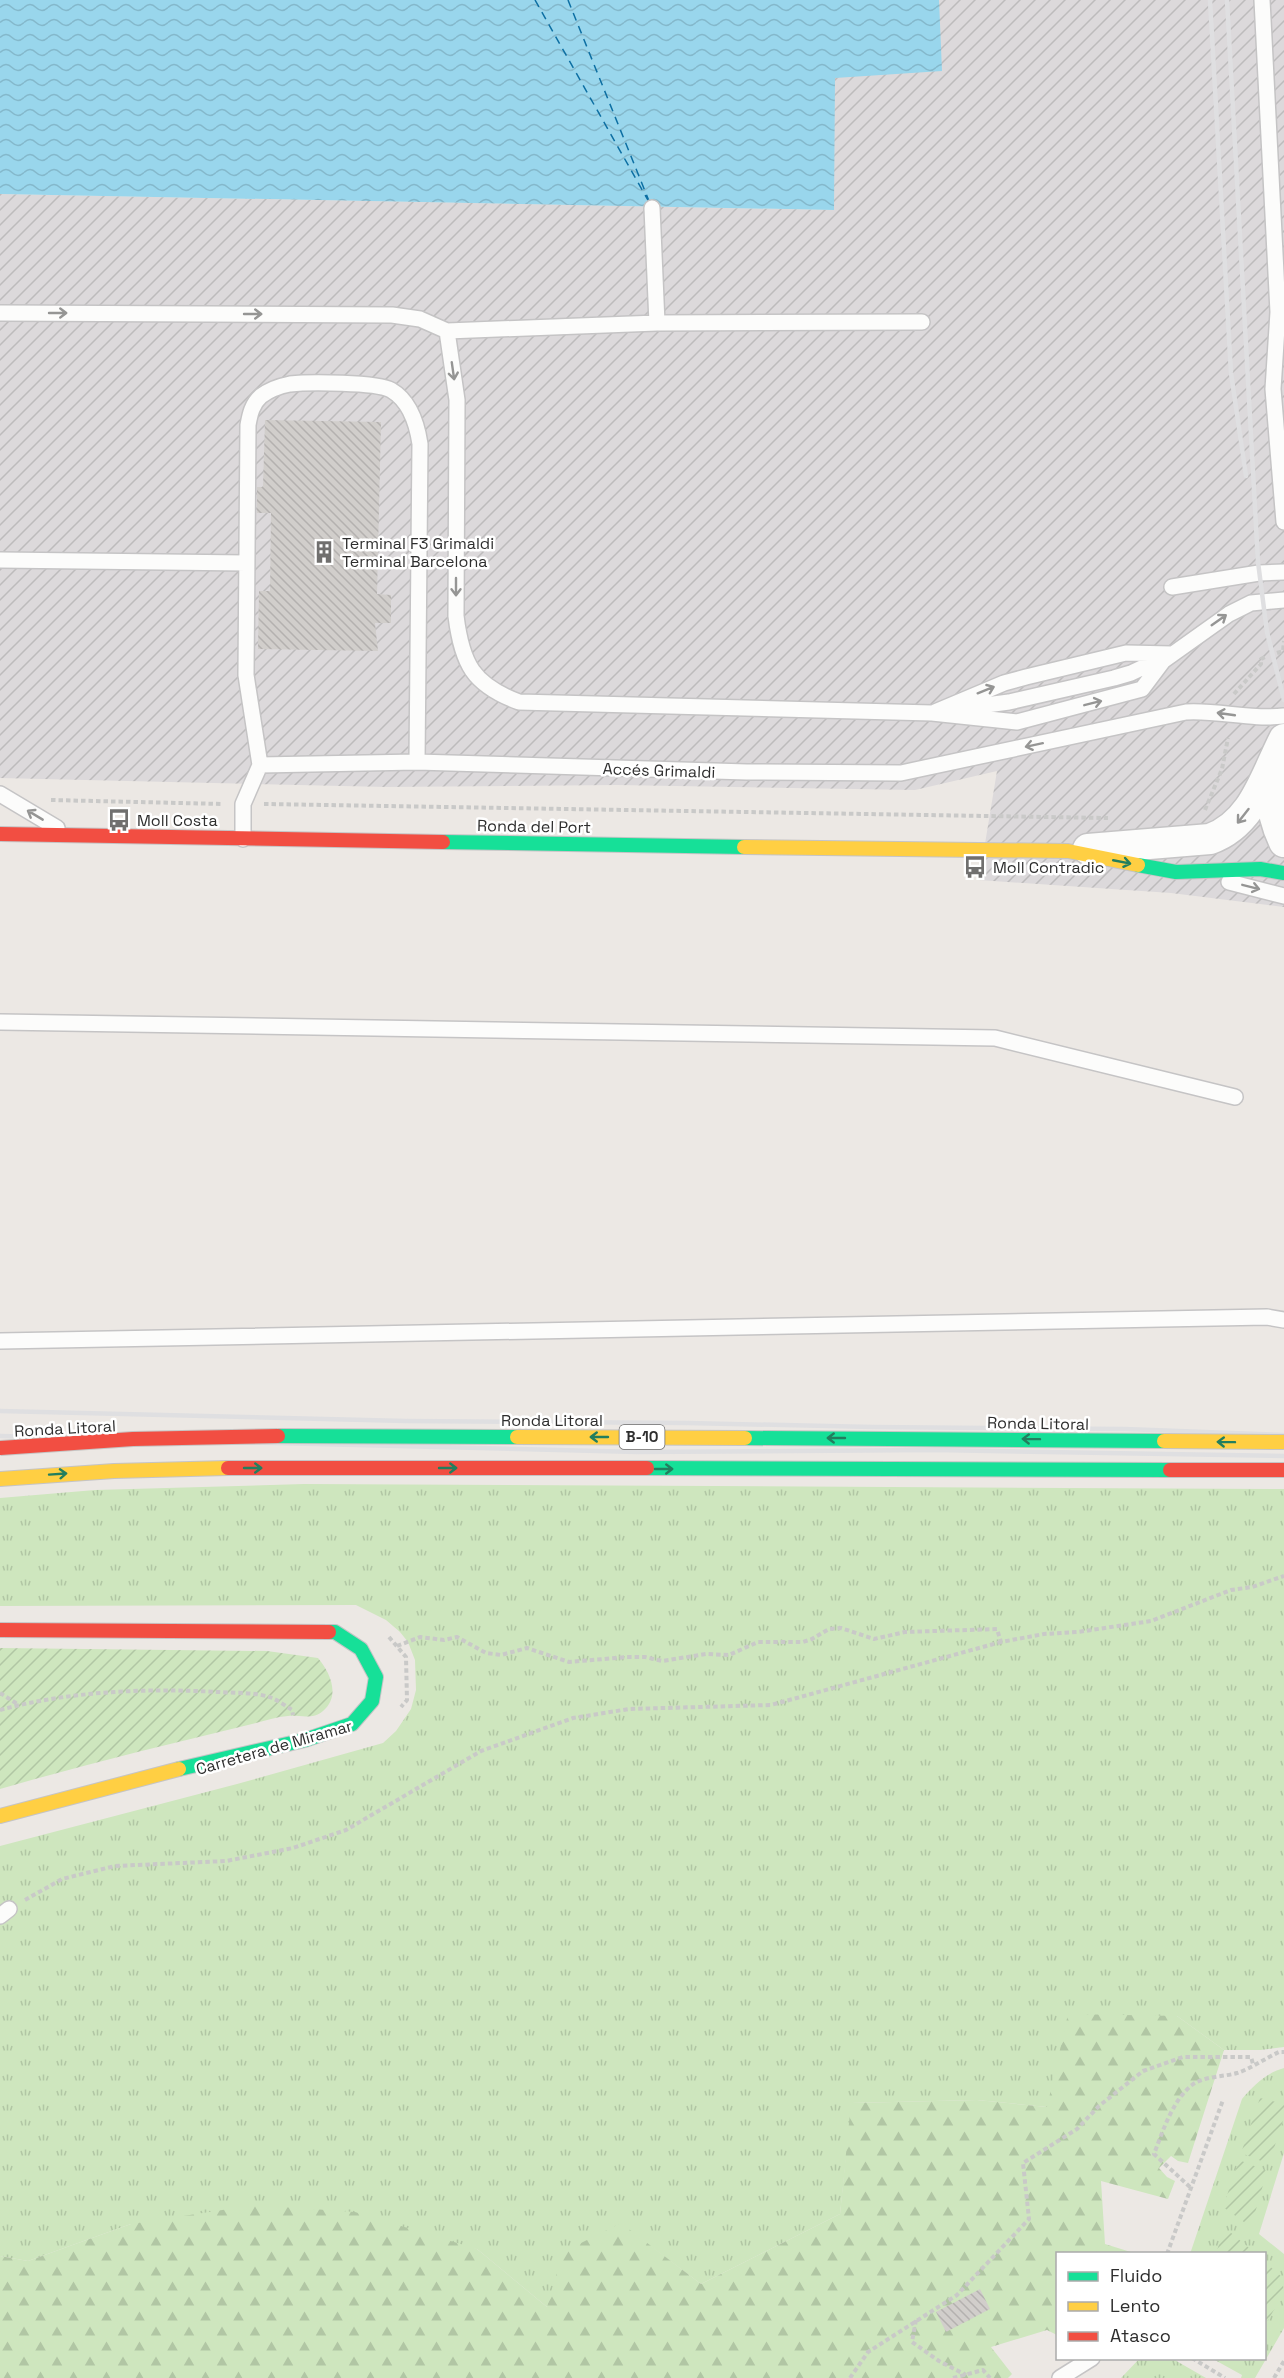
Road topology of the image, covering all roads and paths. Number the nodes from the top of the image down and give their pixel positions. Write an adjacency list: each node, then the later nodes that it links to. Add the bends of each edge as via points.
1 (1262, 0): 3 (lane)
2 (652, 208): 6 (lane)
3 (1278, 312): 8 (lane); 9 (lane, via 1273,389)
4 (0, 313): 7 (lane, one-way to 7, via 392,315 420,319)
5 (922, 322): 6 (lane)
6 (657, 323): 7 (lane)
7 (447, 331): 20 (lane, one-way to 20, via 457,400 456,616 460,647 473,673 495,693 519,702)
8 (1284, 336)
9 (1284, 522)
10 (0, 560): 11 (lane)
11 (246, 563): 24 (lane, via 248,425 250,411 260,397 291,384 374,385 391,390 406,404 417,423 420,444); 25 (lane, via 246,675)
12 (1284, 572): 13 (lane)
13 (1172, 586)
14 (1284, 600): 17 (lane, one-way to 14, via 1240,607 1263,600)
15 (1284, 642): 16 (path, via 1282,651)
16 (1277, 653)
17 (1172, 654): 20 (lane, one-way to 17, via 1004,683 1126,653); 20 (lane, one-way to 17, via 1017,722 1135,692 1149,683 1157,667)
18 (1265, 657): 19 (path)
19 (1234, 695)
20 (932, 713)
21 (1284, 716): 24 (lane, Accés Grimaldi, one-way to 24, via 1186,712 901,773)
22 (1228, 738): 30 (path, via 1222,769)
23 (1282, 742): 35 (street, via 1272,796 1273,814); 36 (street, one-way to 36, via 1247,813 1222,835)
24 (417, 762): 25 (lane, Accés Grimaldi)
25 (260, 765): 34 (lane, via 243,804)
26 (0, 794): 33 (lane, one-way to 26)
27 (52, 800): 28 (path)
28 (217, 804)
29 (261, 804): 31 (path, Ronda del Port)
30 (1205, 810)
31 (1043, 817)
32 (0, 834): 33 (main road, Ronda del Port)
33 (70, 836): 34 (main road, Ronda del Port)
34 (243, 839): 36 (main road, Ronda del Port)
35 (1284, 842)
36 (1068, 851): 37 (main road, Ronda del Port, one-way to 37)
37 (1176, 872): 38 (main road, Ronda del Port, via 1260,868); 39 (lane, one-way to 39)
38 (1284, 873)
39 (1284, 896)
40 (0, 1022): 41 (lane, via 995,1038)
41 (1235, 1097)
42 (1284, 1320): 43 (lane, via 1268,1317)
43 (0, 1341)
44 (1284, 1442): 45 (main road, Ronda Litoral / B-10, one-way to 45, bridge, via 317,1437 198,1438)
45 (0, 1449)
46 (1284, 1470): 47 (main road, B-10, one-way to 46, via 251,1467)
47 (0, 1479)
48 (1284, 1576): 51 (path, via 1231,1590 1151,1621)
49 (382, 1628): 52 (path)
50 (0, 1630): 58 (main road, Carretera de Miramar, via 335,1632 361,1649 376,1677 372,1701 352,1724 305,1740 156,1774)
51 (1001, 1642): 52 (path, via 997,1629 905,1632 874,1639 841,1628 829,1629 803,1642 758,1642 729,1655 706,1654 662,1661 627,1657 569,1662 527,1648 501,1655 486,1653 456,1637 420,1637); 59 (path, via 771,1705 629,1709 573,1718 482,1750 346,1830 253,1857 115,1866 62,1879)
52 (397, 1646): 55 (path, via 406,1657 407,1700)
53 (0, 1694): 54 (path)
54 (19, 1705): 56 (path); 57 (path, via 79,1696 186,1690 272,1698 292,1710)
55 (399, 1709)
56 (0, 1710)
57 (294, 1719)
58 (0, 1816)
59 (4, 1913)
60 (1284, 2052): 61 (path)
61 (1253, 2064): 63 (path, via 1238,2073 1193,2084 1167,2121 1155,2154); 65 (path, via 1251,2057 1183,2057 1143,2071 1077,2128 1023,2163 1029,2219 957,2295)
62 (1223, 2100): 63 (path)
63 (1190, 2187): 64 (path)
64 (1167, 2252)
65 (916, 2319): 69 (path, via 912,2342); 70 (path, via 868,2352)
66 (1089, 2360): 73 (lane)
67 (1195, 2360): 74 (path)
68 (1284, 2361): 75 (path)
69 (966, 2375): 71 (path); 72 (path, via 983,2370)
70 (850, 2378)
71 (953, 2378)
72 (990, 2378)
73 (1060, 2378)
74 (1225, 2378)
75 (1274, 2378)

